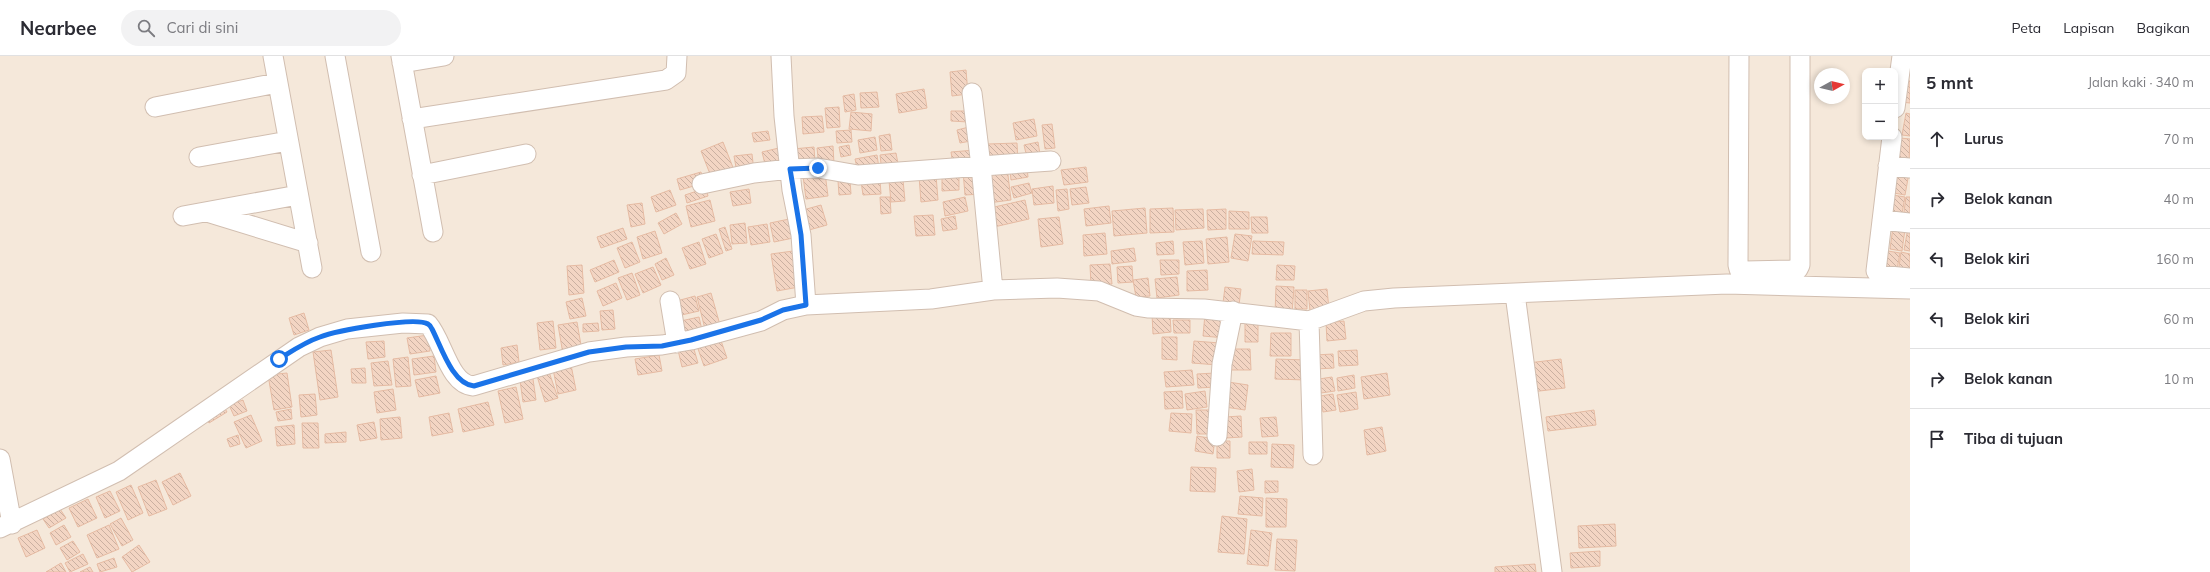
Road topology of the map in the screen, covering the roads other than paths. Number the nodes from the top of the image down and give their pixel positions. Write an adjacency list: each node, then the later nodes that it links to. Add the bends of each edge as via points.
1 (273, 56): 10 (street)
2 (336, 56): 35 (street)
3 (444, 56): 9 (street)
4 (676, 56): 16 (street, via 676,73 666,80)
5 (781, 56): 25 (street)
6 (1739, 56): 7 (street, via 1738,265 1739,269 1752,271 1791,270 1800,266)
7 (1800, 56)
8 (1902, 56): 12 (street)
9 (402, 60): 16 (street)
10 (277, 83): 13 (street); 18 (street)
11 (972, 93): 22 (street)
12 (1896, 104)
13 (155, 107)
14 (1898, 108): 15 (street)
15 (1910, 110)
16 (412, 119): 26 (street)
17 (1892, 140): 23 (street)
18 (288, 141): 20 (street); 28 (street)
19 (526, 154): 26 (street)
20 (199, 157)
21 (1051, 161): 22 (street)
22 (981, 166): 25 (street, via 858,175 818,168); 39 (street)
23 (1888, 166): 24 (street); 31 (street)
24 (1910, 168)
25 (790, 169): 27 (street, via 754,173); 42 (street, via 801,235)
26 (422, 175): 33 (street)
27 (702, 184)
28 (298, 194): 29 (street); 34 (street)
29 (207, 212): 30 (street); 34 (street)
30 (183, 216)
31 (1882, 220): 32 (street); 37 (street, via 1877,274)
32 (1910, 223)
33 (433, 232)
34 (308, 243): 36 (street)
35 (371, 252)
36 (312, 268)
37 (1910, 278)
38 (1910, 289): 40 (street, via 1727,284)
39 (993, 290): 42 (street, via 931,299); 43 (street, via 1057,288 1099,291 1136,306 1149,308)
40 (1515, 294): 44 (street, via 1460,294 1373,300 1344,307); 50 (street)
41 (670, 300): 45 (street)
42 (806, 305): 45 (street)
43 (1233, 311): 44 (street); 46 (street, via 1222,364)
44 (1309, 321): 47 (street)
45 (677, 343): 49 (street, via 589,352 467,386 456,376 428,324 403,323 347,329 299,347 119,471)
46 (1217, 436)
47 (1314, 455)
48 (0, 462): 49 (street)
49 (6, 526)
50 (1552, 572)

